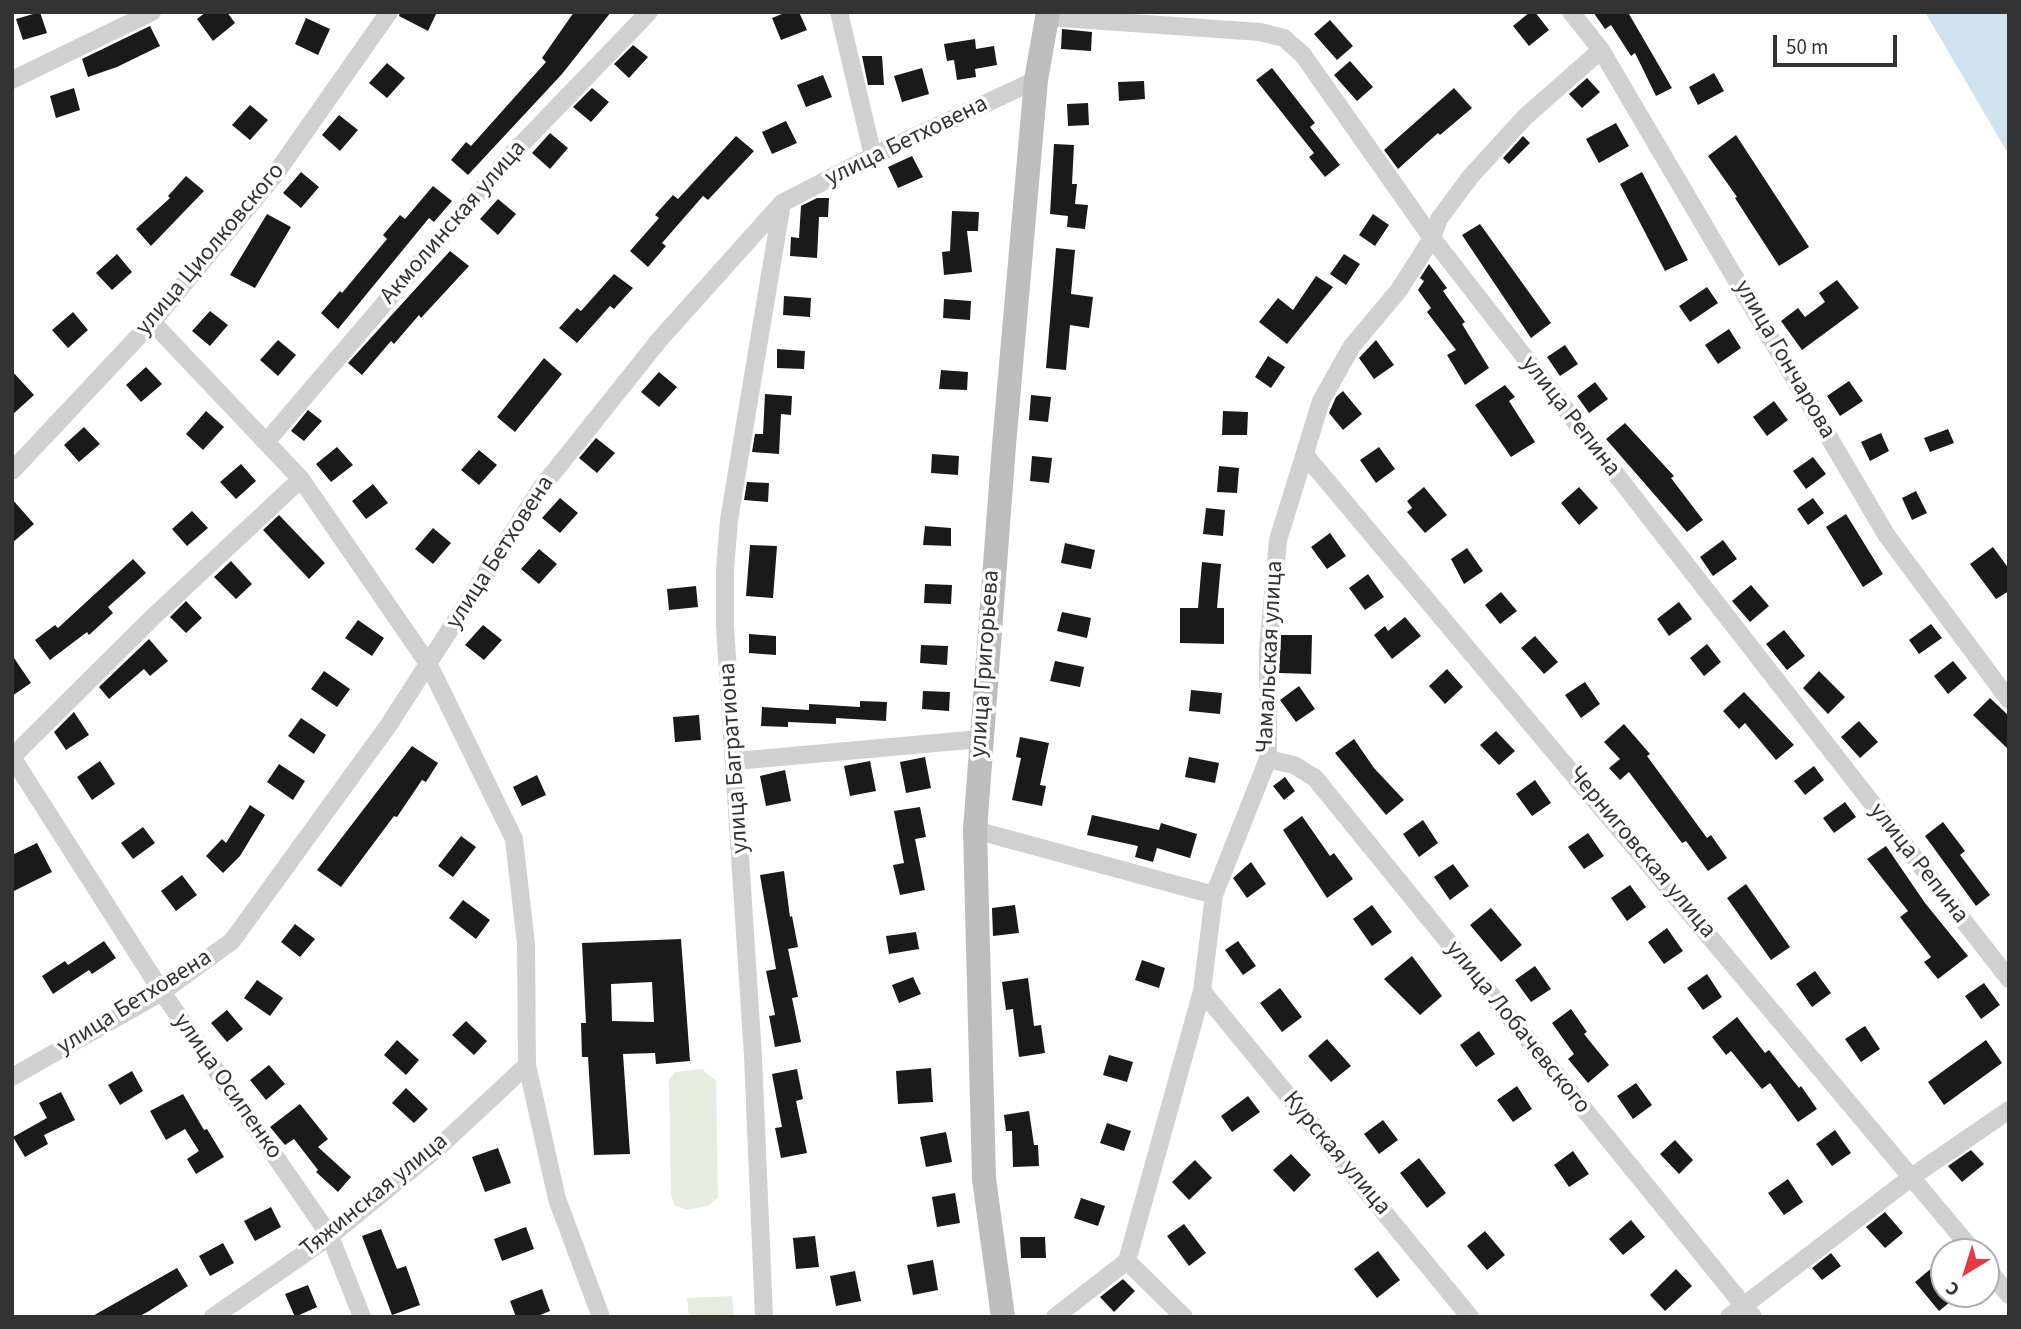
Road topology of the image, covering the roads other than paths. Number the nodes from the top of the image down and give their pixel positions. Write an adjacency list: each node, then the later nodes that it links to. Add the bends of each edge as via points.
1 (152, 12): 8 (street)
2 (389, 12): 13 (street, улица Циолковского, via 274,176)
3 (649, 12): 14 (street, Акмолинская улица, via 513,153)
4 (839, 12): 10 (street)
5 (1571, 12): 7 (street, улица Гончарова)
6 (1047, 14): 9 (main road, улица Григорьева); 12 (street, улица Репина, via 1260,32 1284,38 1303,55)
7 (1601, 50): 12 (street, Чамальская улица, via 1516,127 1439,219); 19 (street, улица Гончарова, via 1887,536)
8 (12, 80)
9 (1036, 80): 10 (street, улица Бетховена); 20 (main road, улица Григорьева)
10 (873, 156): 11 (street, улица Бетховена)
11 (782, 203): 18 (street, улица Бетховена, via 660,339 541,488); 23 (street, улица Багратиона, via 728,533 725,626)
12 (1432, 238): 15 (street, Чамальская улица, via 1399,290 1352,346 1321,401); 26 (street, улица Репина)
13 (152, 322): 14 (street); 16 (street, улица Циолковского)
14 (267, 441): 17 (street)
15 (1306, 456): 22 (street, Чамальская улица, via 1278,540 1268,649); 32 (street, Черниговская улица)
16 (14, 464)
17 (301, 479): 18 (street); 21 (street)
18 (429, 665): 27 (street, улица Бетховена, via 337,801 232,941); 29 (street, via 514,839 526,944)
19 (2009, 700)
20 (980, 739): 23 (street); 24 (main road, улица Григорьева)
21 (12, 757): 27 (street, улица Осипенко)
22 (1268, 759): 25 (street, Чамальская улица); 36 (street, улица Лобачевского, via 1294,765 1315,778)
23 (736, 761): 40 (street, улица Багратиона)
24 (975, 830): 25 (street); 41 (main road, улица Григорьева, via 984,1179)
25 (1214, 895): 28 (street, Чамальская улица)
26 (2009, 979)
27 (162, 992): 30 (street, улица Бетховена); 33 (street, улица Осипенко)
28 (1202, 992): 35 (street, Чамальская улица); 44 (street, Курская улица)
29 (527, 1065): 33 (street, Тяжинская улица, via 439,1147); 39 (street, via 556,1199)
30 (12, 1077)
31 (2009, 1110): 32 (street)
32 (1913, 1176): 34 (street, Черниговская улица); 36 (street)
33 (330, 1236): 37 (street, Тяжинская улица); 38 (street, улица Осипенко)
34 (1963, 1238)
35 (1127, 1261): 42 (street); 43 (street)
36 (1742, 1313)
37 (213, 1317)
38 (362, 1317)
39 (601, 1317)
40 (764, 1317)
41 (1003, 1317)
42 (1055, 1317)
43 (1184, 1317)
44 (1470, 1317)

